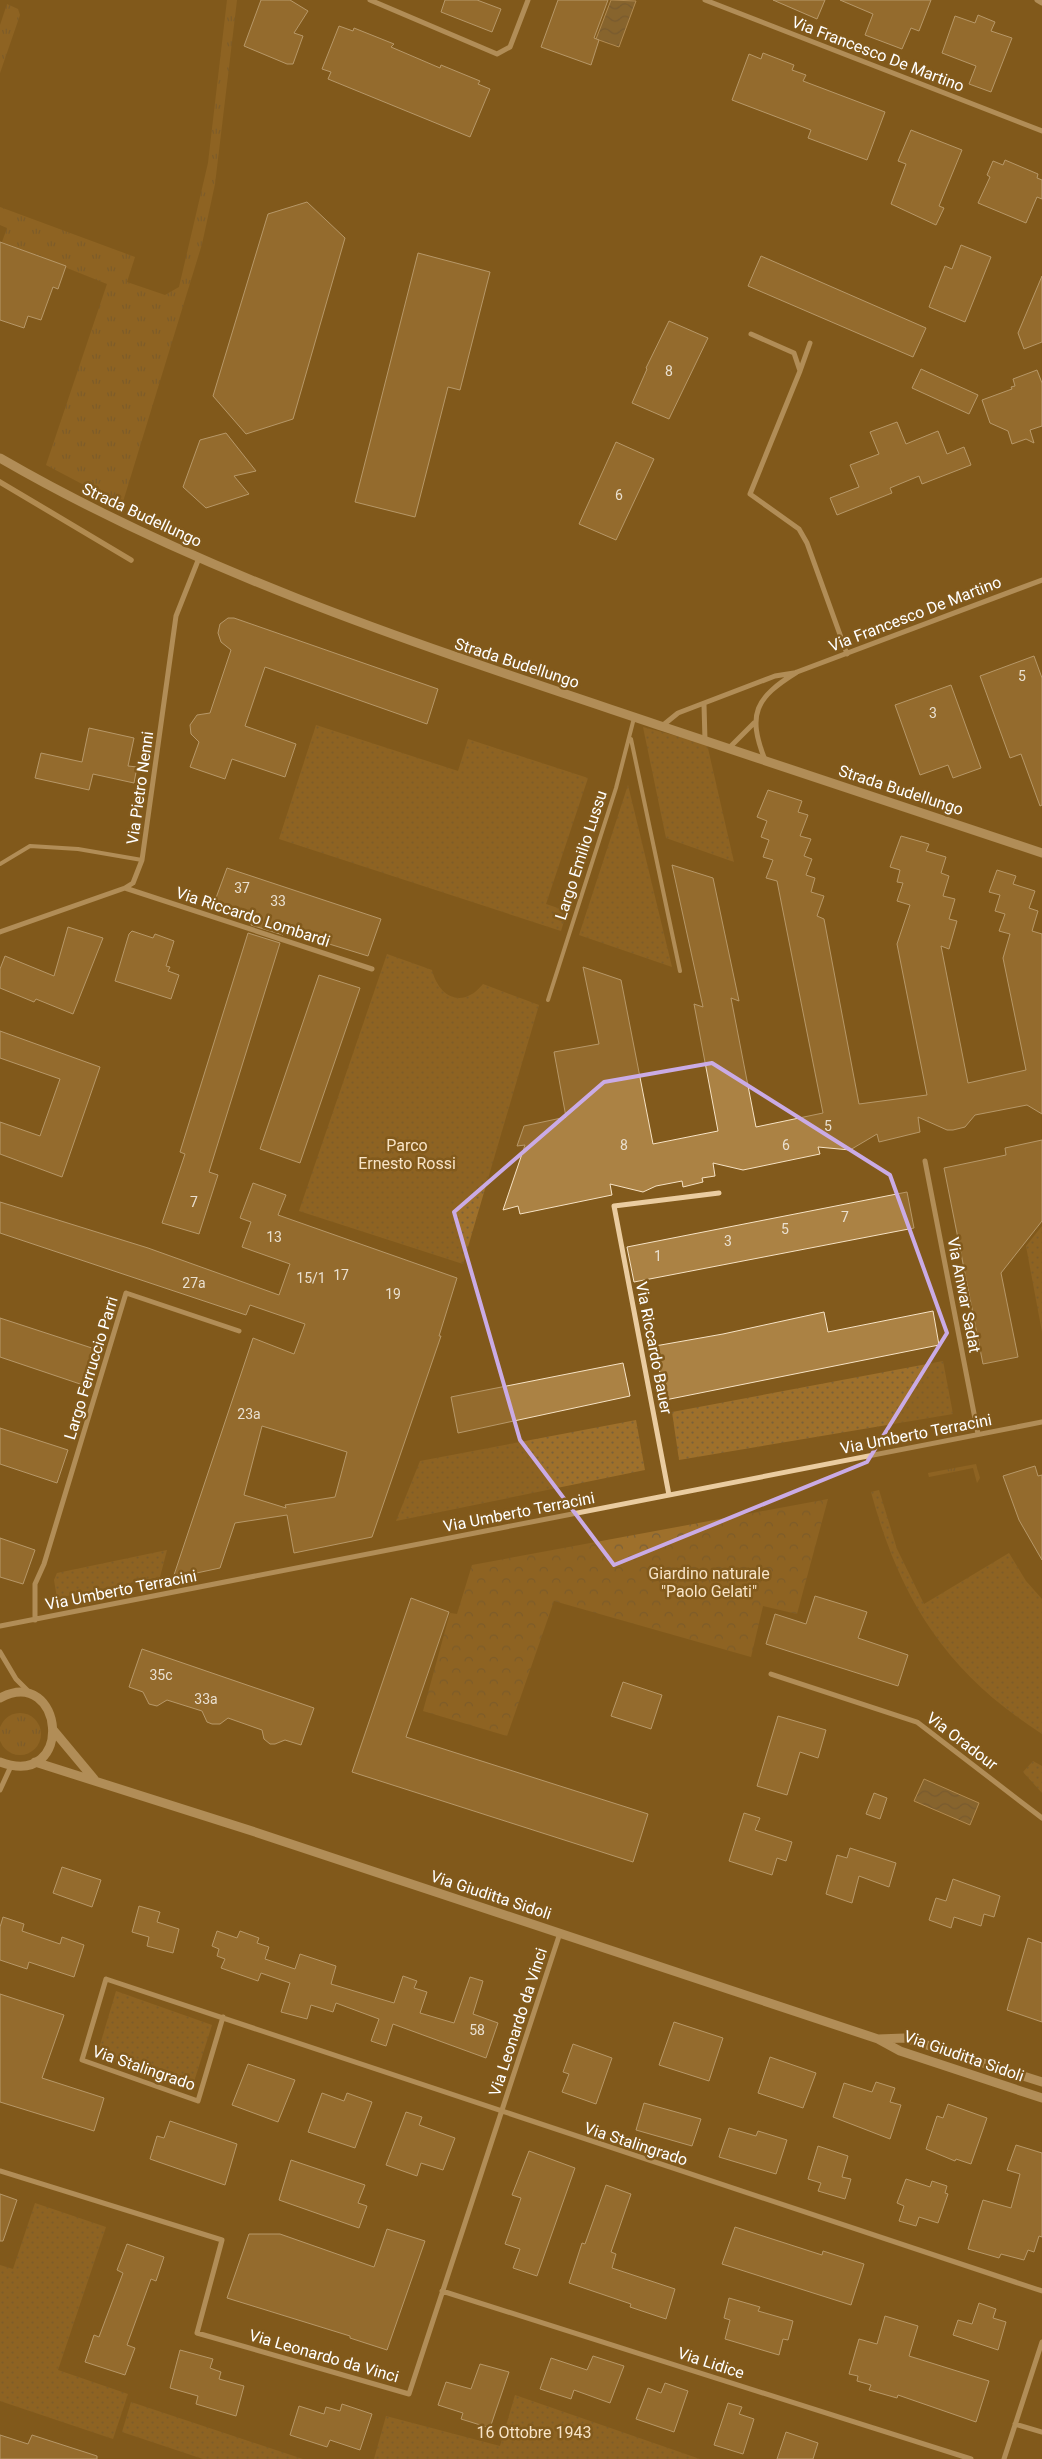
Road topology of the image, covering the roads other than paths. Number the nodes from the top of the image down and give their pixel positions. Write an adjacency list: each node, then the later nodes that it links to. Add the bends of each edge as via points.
1 (370, 0): 2 (street, via 497,54 510,47)
2 (528, 0)
3 (705, 0): 6 (street, Via Francesco De Martino)
4 (1037, 0): 5 (street)
5 (1042, 3)
6 (1042, 131)
7 (751, 334): 9 (street, via 794,353)
8 (810, 343): 9 (street)
9 (800, 371): 13 (street, via 750,494 799,529)
10 (0, 458): 11 (street, Strada Budellungo, via 52,488)
11 (199, 558): 16 (street, Strada Budellungo, via 439,652); 24 (street, Via Pietro Nenni, via 176,616)
12 (1042, 580): 13 (street, Via Francesco De Martino)
13 (847, 654): 14 (street, Via Francesco De Martino)
14 (797, 672): 15 (street, Via Francesco De Martino, via 775,676); 17 (street, Via Francesco De Martino, via 766,696)
15 (704, 704): 18 (street, Via Francesco De Martino, via 678,713); 20 (street)
16 (634, 717): 18 (street, Strada Budellungo); 19 (lane, Largo Emilio Lussu)
17 (754, 723): 21 (street, Via Francesco De Martino); 22 (street)
18 (662, 726): 20 (street, Strada Budellungo)
19 (630, 737): 29 (lane); 30 (lane, Largo Emilio Lussu)
20 (705, 741): 21 (street, Strada Budellungo)
21 (729, 748): 22 (street, Strada Budellungo)
22 (765, 760): 23 (street, Strada Budellungo)
23 (1042, 853)
24 (142, 860): 25 (lane, via 78,849 30,846); 26 (street, Via Pietro Nenni, via 133,883)
25 (0, 864)
26 (125, 888): 27 (street); 28 (street, Via Riccardo Lombardi)
27 (0, 932)
28 (372, 969)
29 (680, 971)
30 (548, 1000)
31 (925, 1161): 35 (street, Via Anwar Sadat)
32 (719, 1193): 36 (street, Via Riccardo Bauer, via 614,1206)
33 (239, 1331): 37 (street, Largo Ferruccio Parri, via 126,1293 44,1564 35,1584)
34 (1042, 1422): 35 (street, Via Umberto Terracini)
35 (978, 1434): 36 (street, Via Umberto Terracini)
36 (669, 1495): 37 (street, Via Umberto Terracini)
37 (35, 1620): 38 (street, Via Umberto Terracini)
38 (0, 1626)
39 (0, 1652): 41 (street, via 16,1680)
40 (771, 1674): 49 (street, Via Oradour, via 917,1722)
41 (34, 1696): 42 (street, via 15,1693); 43 (street, via 49,1711)
42 (0, 1698)
43 (54, 1731): 45 (street, via 52,1744); 47 (street)
44 (0, 1762): 46 (street, Via Giuditta Sidoli)
45 (35, 1762): 46 (street, Via Giuditta Sidoli); 47 (street, Via Giuditta Sidoli)
46 (11, 1766): 48 (street)
47 (94, 1780): 50 (street, Via Giuditta Sidoli)
48 (0, 1790)
49 (1042, 1818)
50 (560, 1934): 52 (street, Via Giuditta Sidoli); 55 (street, Via Leonardo da Vinci)
51 (223, 2017): 51 (street, Via Stalingrado, via 198,2101 82,2060 106,1979); 55 (street, Via Stalingrado)
52 (878, 2039): 53 (street, Via Giuditta Sidoli, via 905,2038); 54 (street, Via Giuditta Sidoli, via 900,2051)
53 (1042, 2082)
54 (1042, 2098)
55 (502, 2112): 57 (street, Via Leonardo da Vinci); 58 (street, Via Stalingrado)
56 (0, 2171): 57 (street, Via Leonardo da Vinci, via 222,2240 197,2333 409,2394)
57 (442, 2290): 62 (street, Via Lidice)
58 (1042, 2291)
59 (1042, 2342): 60 (street)
60 (1015, 2424): 61 (street); 63 (street)
61 (1042, 2432)
62 (972, 2459)
63 (1004, 2459)

